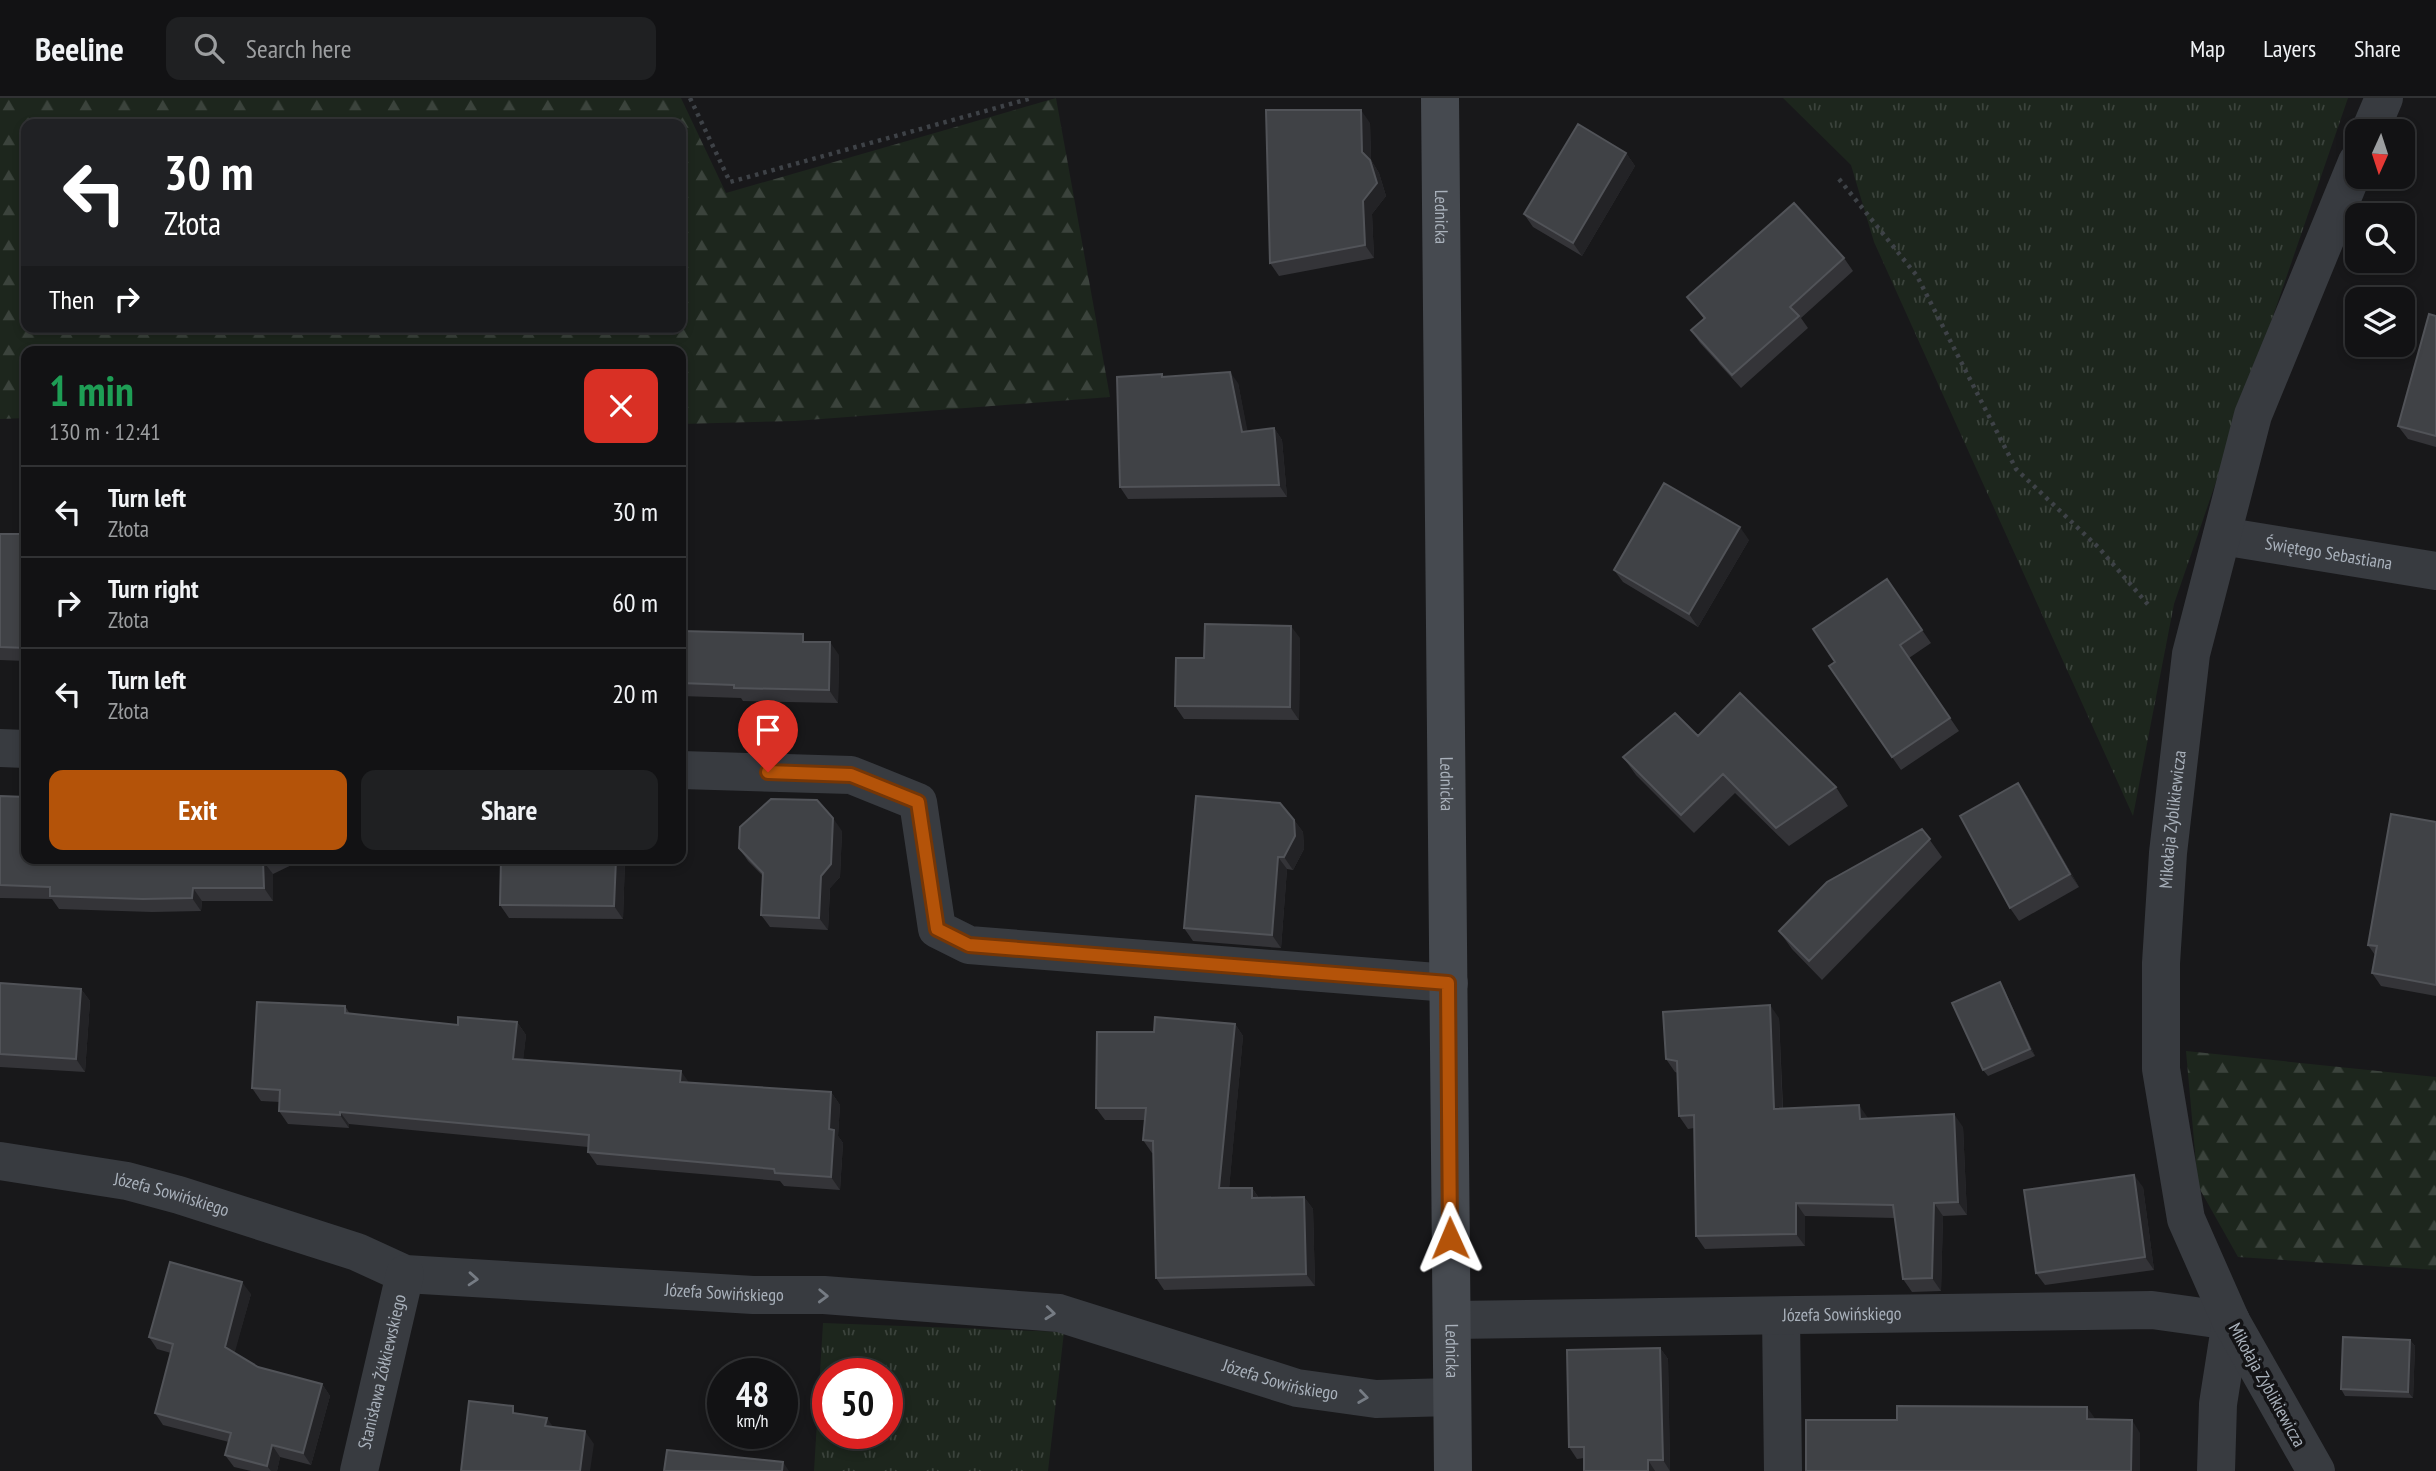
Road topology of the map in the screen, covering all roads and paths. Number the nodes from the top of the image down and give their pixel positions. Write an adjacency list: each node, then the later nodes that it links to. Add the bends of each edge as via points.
1 (690, 98): 2 (path, via 730,182)
2 (1032, 98)
3 (1440, 98): 14 (main road, Lednicka)
4 (2384, 98): 5 (street)
5 (2375, 119)
6 (1839, 179): 10 (path, via 1917,275 2016,469 2099,548)
7 (2346, 189): 8 (street, Mikołaja Zyblikiewicza, via 2253,415)
8 (2222, 536): 9 (street, Świętego Sebastiana); 10 (street, Mikołaja Zyblikiewicza)
9 (2436, 571)
10 (2191, 654): 19 (street, Mikołaja Zyblikiewicza, via 2168,853 2161,1069 2186,1219)
11 (0, 748): 12 (street)
12 (21, 749)
13 (686, 770): 14 (street, via 851,775 918,802 937,929 969,945)
14 (1448, 983): 18 (main road, Lednicka)
15 (0, 1161): 16 (street, Józefa Sowińskiego, via 127,1181 180,1195 357,1252)
16 (405, 1274): 20 (street, Józefa Sowińskiego, one-way to 20, via 753,1295 824,1295 1059,1313 1297,1388 1376,1399); 21 (street, Stanisława Żółkiewskiego)
17 (1781, 1316): 18 (street, Józefa Sowińskiego); 19 (street, Józefa Sowińskiego, via 2152,1310); 23 (street)
18 (1452, 1320): 20 (main road, Lednicka)
19 (2231, 1321): 24 (street, via 2218,1404); 25 (street, Mikołaja Zyblikiewicza)
20 (1452, 1397): 22 (main road, Lednicka)
21 (359, 1471)
22 (1453, 1471)
23 (1783, 1471)
24 (2216, 1471)
25 (2316, 1471)

